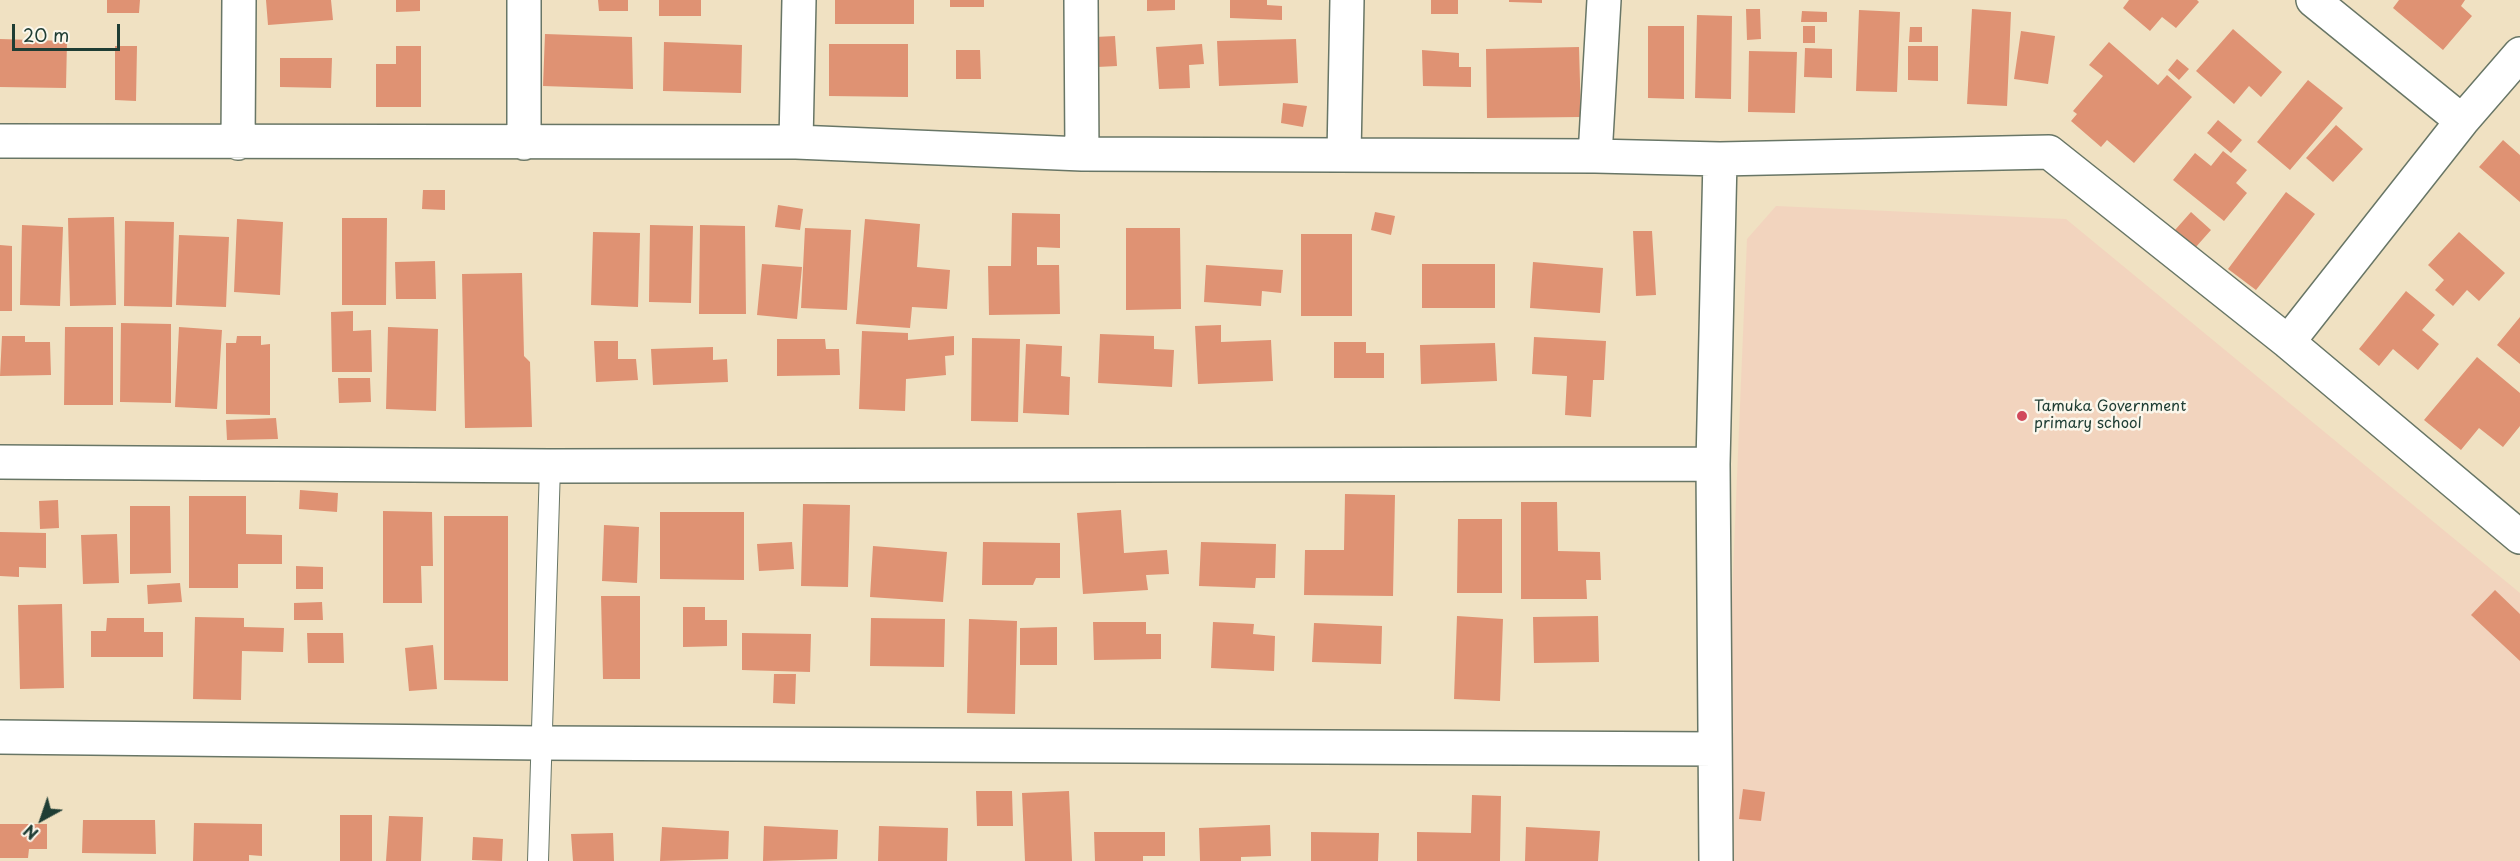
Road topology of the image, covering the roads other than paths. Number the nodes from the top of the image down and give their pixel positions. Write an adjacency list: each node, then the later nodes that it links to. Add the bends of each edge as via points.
1 (239, 0): 11 (street)
2 (524, 0): 12 (street)
3 (799, 0): 13 (street)
4 (1081, 0): 14 (street)
5 (1347, 0): 15 (street)
6 (1604, 0): 16 (street)
7 (2313, 0): 9 (street)
8 (2520, 54): 9 (street)
9 (2462, 121): 18 (street)
10 (0, 141): 11 (street)
11 (237, 142): 12 (street)
12 (524, 142): 13 (street)
13 (796, 142): 14 (street)
14 (1082, 154): 15 (street)
15 (1344, 154): 16 (street)
16 (1595, 156): 17 (street)
17 (1720, 159): 18 (street, via 2049,152); 20 (street)
18 (2288, 342): 22 (street)
19 (0, 462): 21 (street)
20 (1713, 464): 21 (street); 25 (street)
21 (550, 466): 24 (lane)
22 (2520, 537)
23 (0, 737): 24 (street)
24 (541, 743): 25 (street); 26 (lane)
25 (1715, 749): 27 (street)
26 (538, 861)
27 (1716, 861)

